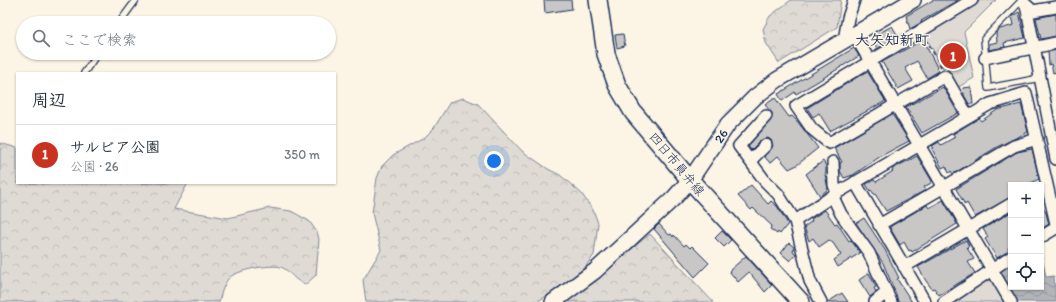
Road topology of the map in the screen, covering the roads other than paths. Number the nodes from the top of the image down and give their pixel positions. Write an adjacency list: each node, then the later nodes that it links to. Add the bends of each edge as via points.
1 (136, 0): 8 (lane)
2 (598, 0): 26 (main road, 四日市員弁線, via 606,54 617,85 633,112)
3 (854, 0): 9 (street, via 848,18)
4 (913, 0): 9 (street, 26)
5 (972, 0): 14 (street)
6 (1023, 2): 7 (street, via 1034,11); 11 (street); 12 (lane, via 984,39)
7 (1056, 7)
8 (124, 16)
9 (849, 37): 14 (street); 26 (street, 26, via 777,80 755,97 728,124)
10 (1056, 43): 11 (street)
11 (1034, 48): 12 (street); 16 (street)
12 (985, 58): 16 (lane, via 988,88)
13 (93, 60): 15 (lane)
14 (870, 61): 17 (street); 17 (street, via 796,106 812,129 829,142)
15 (85, 72)
16 (1040, 78): 23 (street)
17 (895, 105): 19 (street, via 945,76); 22 (street)
18 (766, 116): 24 (street, via 739,146)
19 (968, 116): 20 (street, via 990,104 1026,93); 22 (street)
20 (1037, 139): 28 (street); 30 (street, via 1014,146)
21 (766, 145): 24 (street)
22 (918, 145): 27 (street); 30 (street)
23 (1056, 159)
24 (751, 160): 33 (street, via 765,181 778,194)
25 (833, 162): 31 (street)
26 (690, 180): 43 (street, 26, via 595,271); 44 (main road, 四日市員弁線)
27 (855, 182): 31 (street); 35 (street)
28 (1043, 182)
29 (1044, 187): 34 (street)
30 (943, 188): 35 (street); 37 (street)
31 (835, 195): 33 (street); 42 (street, via 841,214 869,253)
32 (1008, 206): 37 (street)
33 (795, 221): 45 (street, via 810,281)
34 (1056, 224)
35 (879, 225): 40 (street)
36 (1056, 228): 38 (street)
37 (968, 229): 40 (street); 41 (street)
38 (1044, 235)
39 (1008, 259): 41 (street)
40 (904, 267): 47 (street)
41 (992, 270): 48 (street); 49 (street)
42 (889, 297): 46 (street)
43 (553, 302)
44 (802, 302)
45 (821, 302)
46 (875, 302)
47 (925, 302)
48 (944, 302)
49 (1011, 302)

